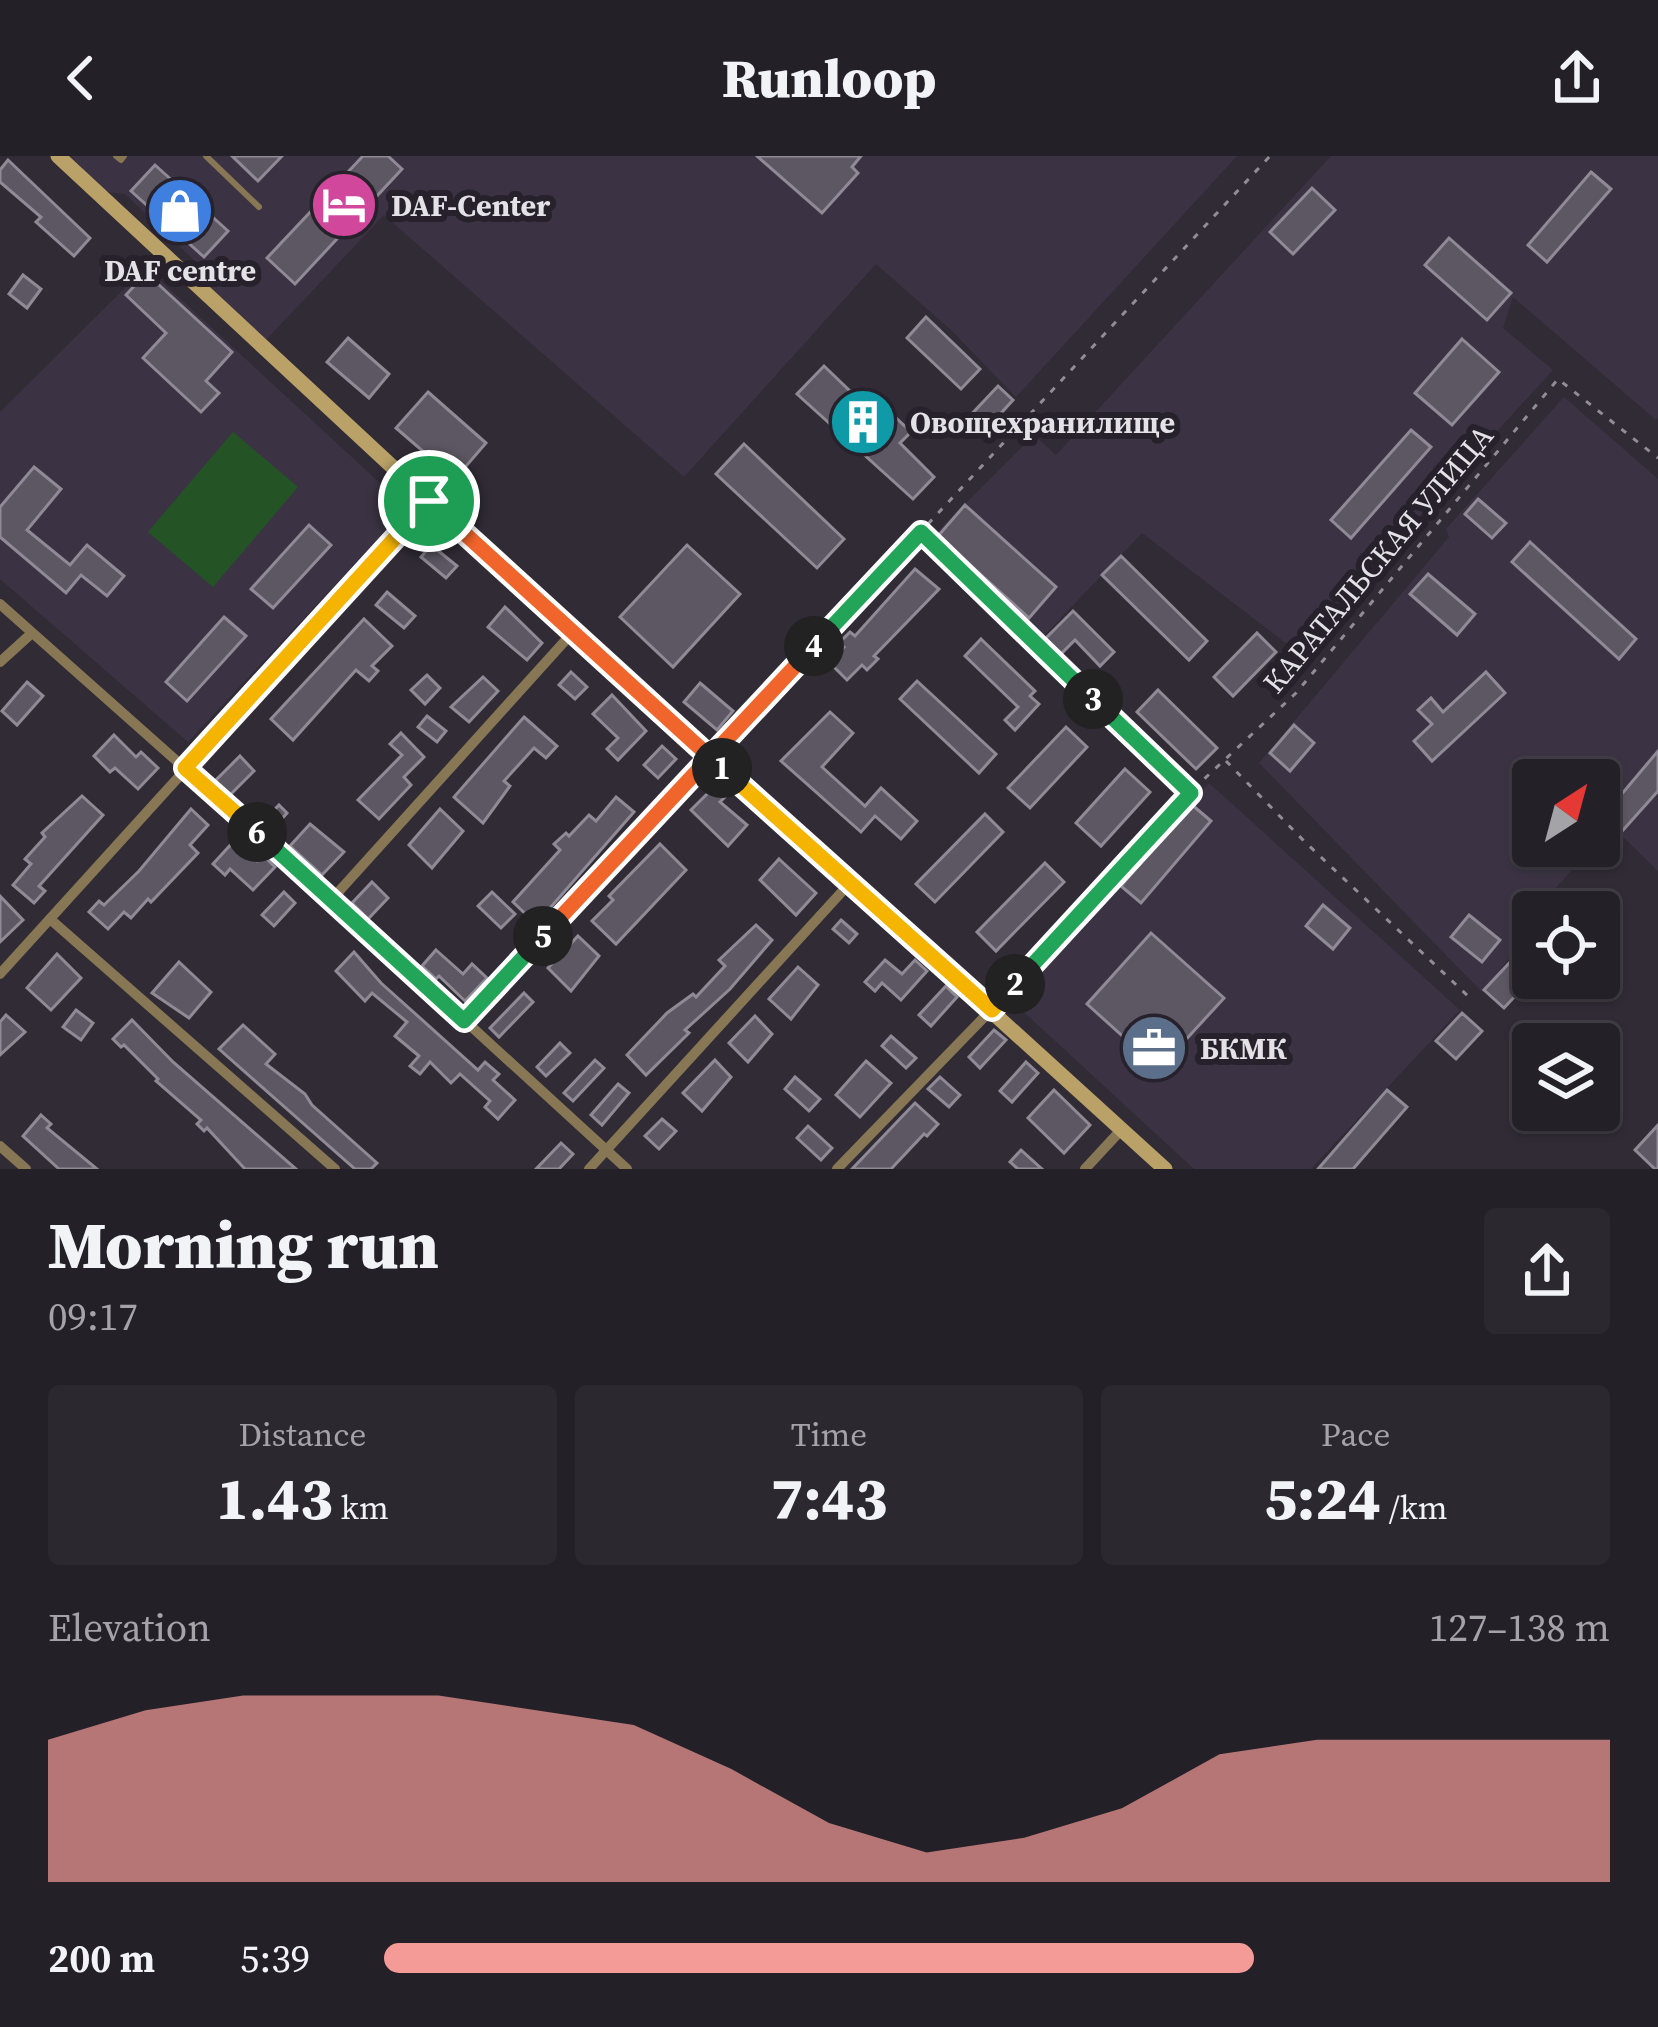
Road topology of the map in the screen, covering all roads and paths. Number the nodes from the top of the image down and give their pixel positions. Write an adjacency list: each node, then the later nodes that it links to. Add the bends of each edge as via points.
1 (58, 156): 6 (street)
2 (206, 156): 4 (lane)
3 (1270, 156): 7 (path)
4 (259, 207)
5 (1658, 458): 13 (path, КАРАТАЛЬСКАЯ УЛИЦА, via 1558,379 1297,693)
6 (429, 501): 9 (street); 14 (street)
7 (921, 532): 12 (street); 15 (path)
8 (0, 604): 10 (street)
9 (573, 632): 12 (street); 17 (street)
10 (32, 633): 11 (street); 14 (street)
11 (0, 662)
12 (711, 758): 16 (street); 22 (street)
13 (1225, 760): 15 (path, КАРАТАЛЬСКАЯ УЛИЦА); 20 (path)
14 (185, 768): 17 (street); 18 (street)
15 (1191, 793): 21 (path, КАРАТАЛЬСКАЯ УЛИЦА)
16 (849, 884): 21 (street); 25 (street)
17 (332, 899): 22 (street)
18 (50, 919): 19 (street); 27 (street)
19 (0, 974)
20 (1468, 995)
21 (992, 1010): 23 (street); 30 (street)
22 (464, 1021): 25 (street)
23 (1122, 1129): 31 (street); 32 (street)
24 (0, 1146): 26 (street)
25 (606, 1151): 28 (street); 29 (street)
26 (26, 1169)
27 (335, 1169)
28 (589, 1169)
29 (627, 1169)
30 (836, 1169)
31 (1084, 1169)
32 (1165, 1169)

